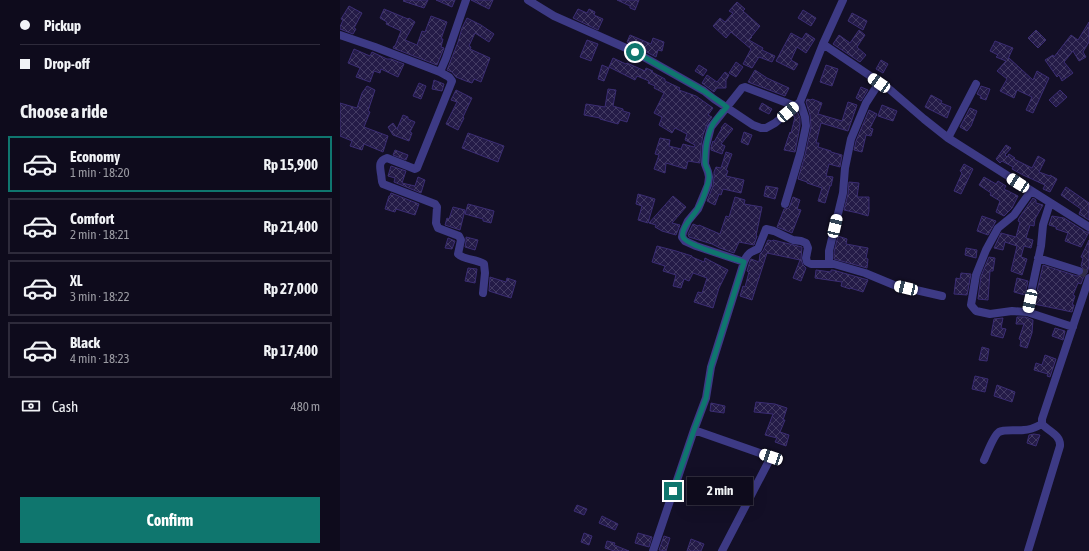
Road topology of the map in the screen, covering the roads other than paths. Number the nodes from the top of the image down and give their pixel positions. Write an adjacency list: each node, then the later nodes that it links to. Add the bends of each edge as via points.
1 (466, 0): 6 (street)
2 (528, 0): 10 (street, via 554,16 635,52)
3 (843, 0): 5 (street)
4 (340, 35): 6 (street)
5 (823, 44): 7 (street); 9 (street)
6 (440, 72): 20 (street, via 452,81 417,168 384,159 380,163 382,182 438,207 438,228 459,236 460,257 484,264)
7 (879, 83): 11 (street); 18 (street, via 866,103 851,139 829,251)
8 (976, 84): 11 (street)
9 (797, 104): 10 (street, via 745,87); 10 (street, via 766,128 753,125); 14 (street, via 805,117 806,126)
10 (727, 107): 17 (street, via 711,127 705,164 709,177 708,185 682,237 696,246)
11 (948, 138): 12 (street)
12 (1031, 191): 13 (street); 22 (street, via 1014,215 998,228 986,250 976,275 971,306 976,311 990,314)
13 (1050, 203): 15 (street); 16 (street, via 1043,225)
14 (785, 204)
15 (1089, 228)
16 (1038, 258): 19 (street); 22 (street)
17 (744, 262): 18 (street, via 750,252 758,249 768,229 806,243 807,262); 25 (street, via 711,367 706,398)
18 (829, 264): 21 (street, via 865,273 894,285)
19 (1086, 274): 23 (street)
20 (483, 293)
21 (942, 296)
22 (1027, 312): 23 (street)
23 (1073, 326): 24 (street)
24 (1042, 424): 26 (street, via 1025,430 999,432); 29 (street, via 1056,436 1060,446)
25 (694, 430): 27 (street); 28 (street, via 771,457)
26 (984, 460)
27 (653, 551)
28 (722, 551)
29 (1028, 551)

